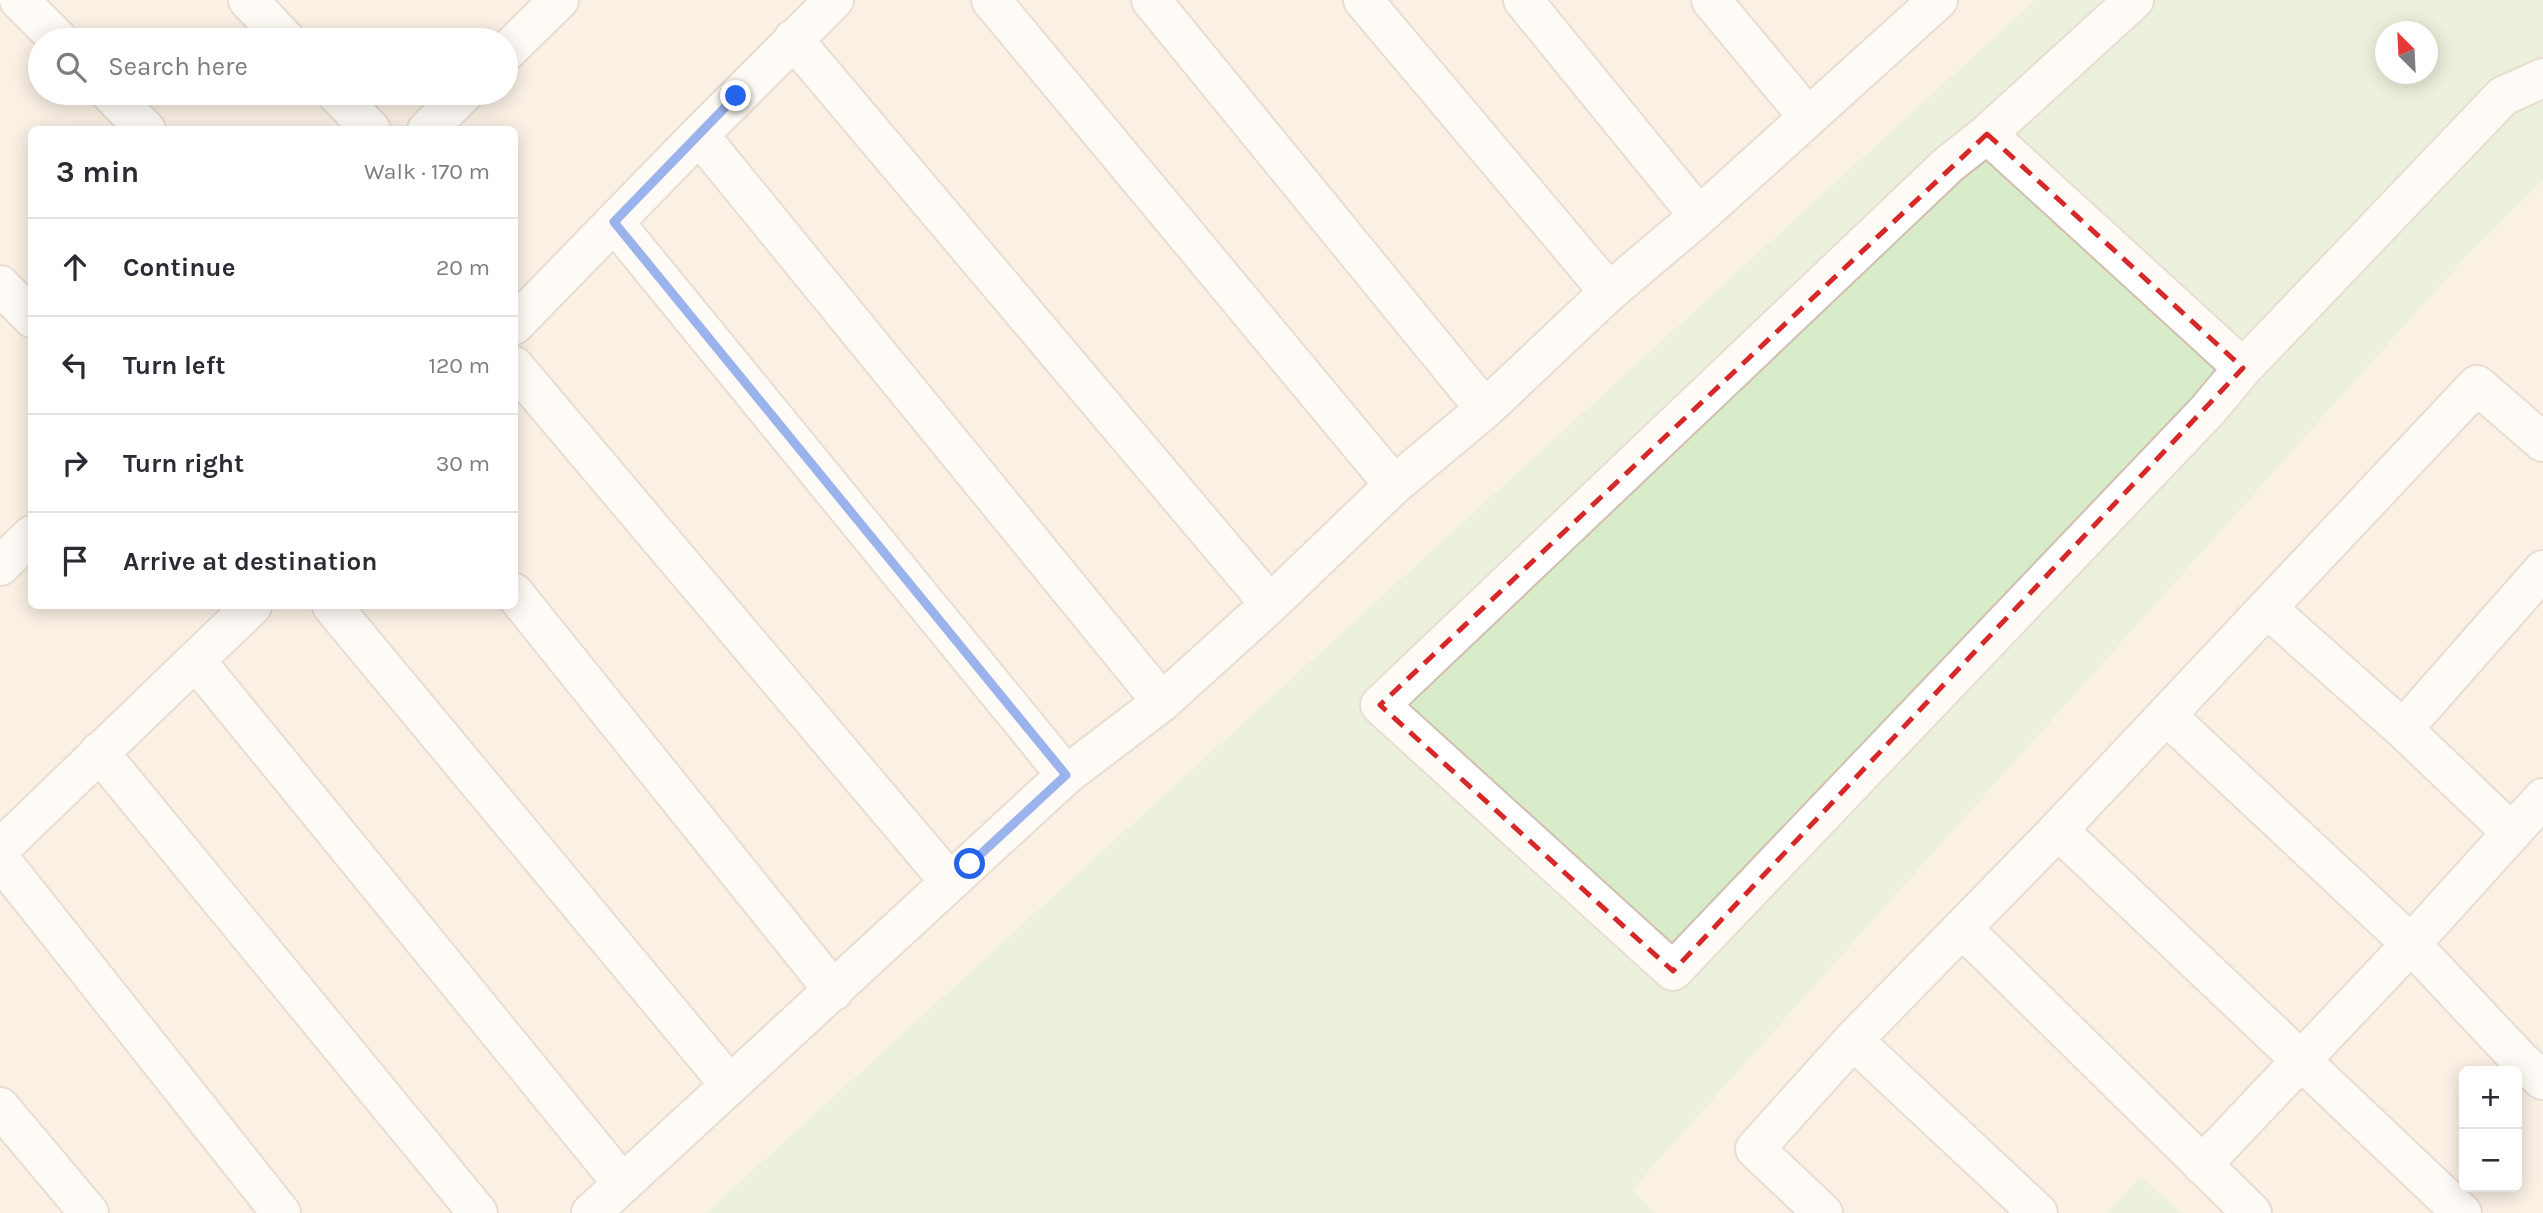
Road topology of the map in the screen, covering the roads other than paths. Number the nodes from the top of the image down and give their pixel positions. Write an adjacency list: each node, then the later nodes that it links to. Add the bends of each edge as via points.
1 (19, 0): 12 (street)
2 (248, 0): 13 (street)
3 (834, 0): 15 (street)
4 (991, 0): 36 (street)
5 (1150, 0): 34 (street)
6 (1363, 0): 29 (street)
7 (1523, 0): 26 (street)
8 (1711, 0): 20 (street)
9 (1938, 0): 20 (street)
10 (2134, 0): 24 (street)
11 (547, 4): 14 (street)
12 (47, 28)
13 (275, 28)
14 (518, 38)
15 (793, 39): 25 (street); 39 (street)
16 (2543, 78): 32 (street, via 2503,96)
17 (122, 105): 21 (street)
18 (347, 105): 22 (street)
19 (452, 105): 23 (street)
20 (1808, 117): 26 (street)
21 (142, 126)
22 (367, 126)
23 (431, 126)
24 (1987, 134): 32 (street); 32 (street, via 1948,165 1380,705 1673,971)
25 (699, 135): 27 (street); 44 (street)
26 (1699, 216): 29 (street)
27 (614, 222): 31 (street); 48 (street)
28 (0, 285): 30 (street)
29 (1609, 292): 34 (street)
30 (28, 314)
31 (518, 322)
32 (2243, 368)
33 (518, 371): 54 (street)
34 (1485, 409): 36 (street)
35 (2543, 442): 42 (street, via 2477,385)
36 (1394, 485): 39 (street)
37 (2543, 570): 46 (street)
38 (518, 598): 57 (street)
39 (1270, 604): 44 (street)
40 (249, 609): 43 (street)
41 (334, 609): 61 (street)
42 (2268, 609): 45 (street); 46 (street)
43 (196, 661): 47 (street); 64 (street)
44 (1162, 702): 48 (street)
45 (2166, 715): 50 (street); 56 (street)
46 (2403, 729): 51 (street)
47 (99, 752): 52 (street); 67 (street)
48 (1066, 775): 54 (street)
49 (2543, 799): 51 (street)
50 (2058, 830): 55 (street); 59 (street)
51 (2512, 832): 56 (street)
52 (0, 849)
53 (0, 859): 66 (street)
54 (950, 882): 57 (street)
55 (1962, 928): 58 (street); 63 (street)
56 (2411, 943): 59 (street); 60 (street)
57 (834, 991): 61 (street)
58 (1853, 1040): 69 (street, via 1755,1149); 70 (street)
59 (2300, 1059): 63 (street); 72 (street)
60 (2536, 1060)
61 (730, 1085): 64 (street)
62 (0, 1107): 65 (street)
63 (2202, 1165): 71 (street)
64 (623, 1184): 68 (street)
65 (89, 1213)
66 (281, 1213)
67 (478, 1213)
68 (592, 1213)
69 (1823, 1213)
70 (2038, 1213)
71 (2252, 1213)
72 (2462, 1213)

